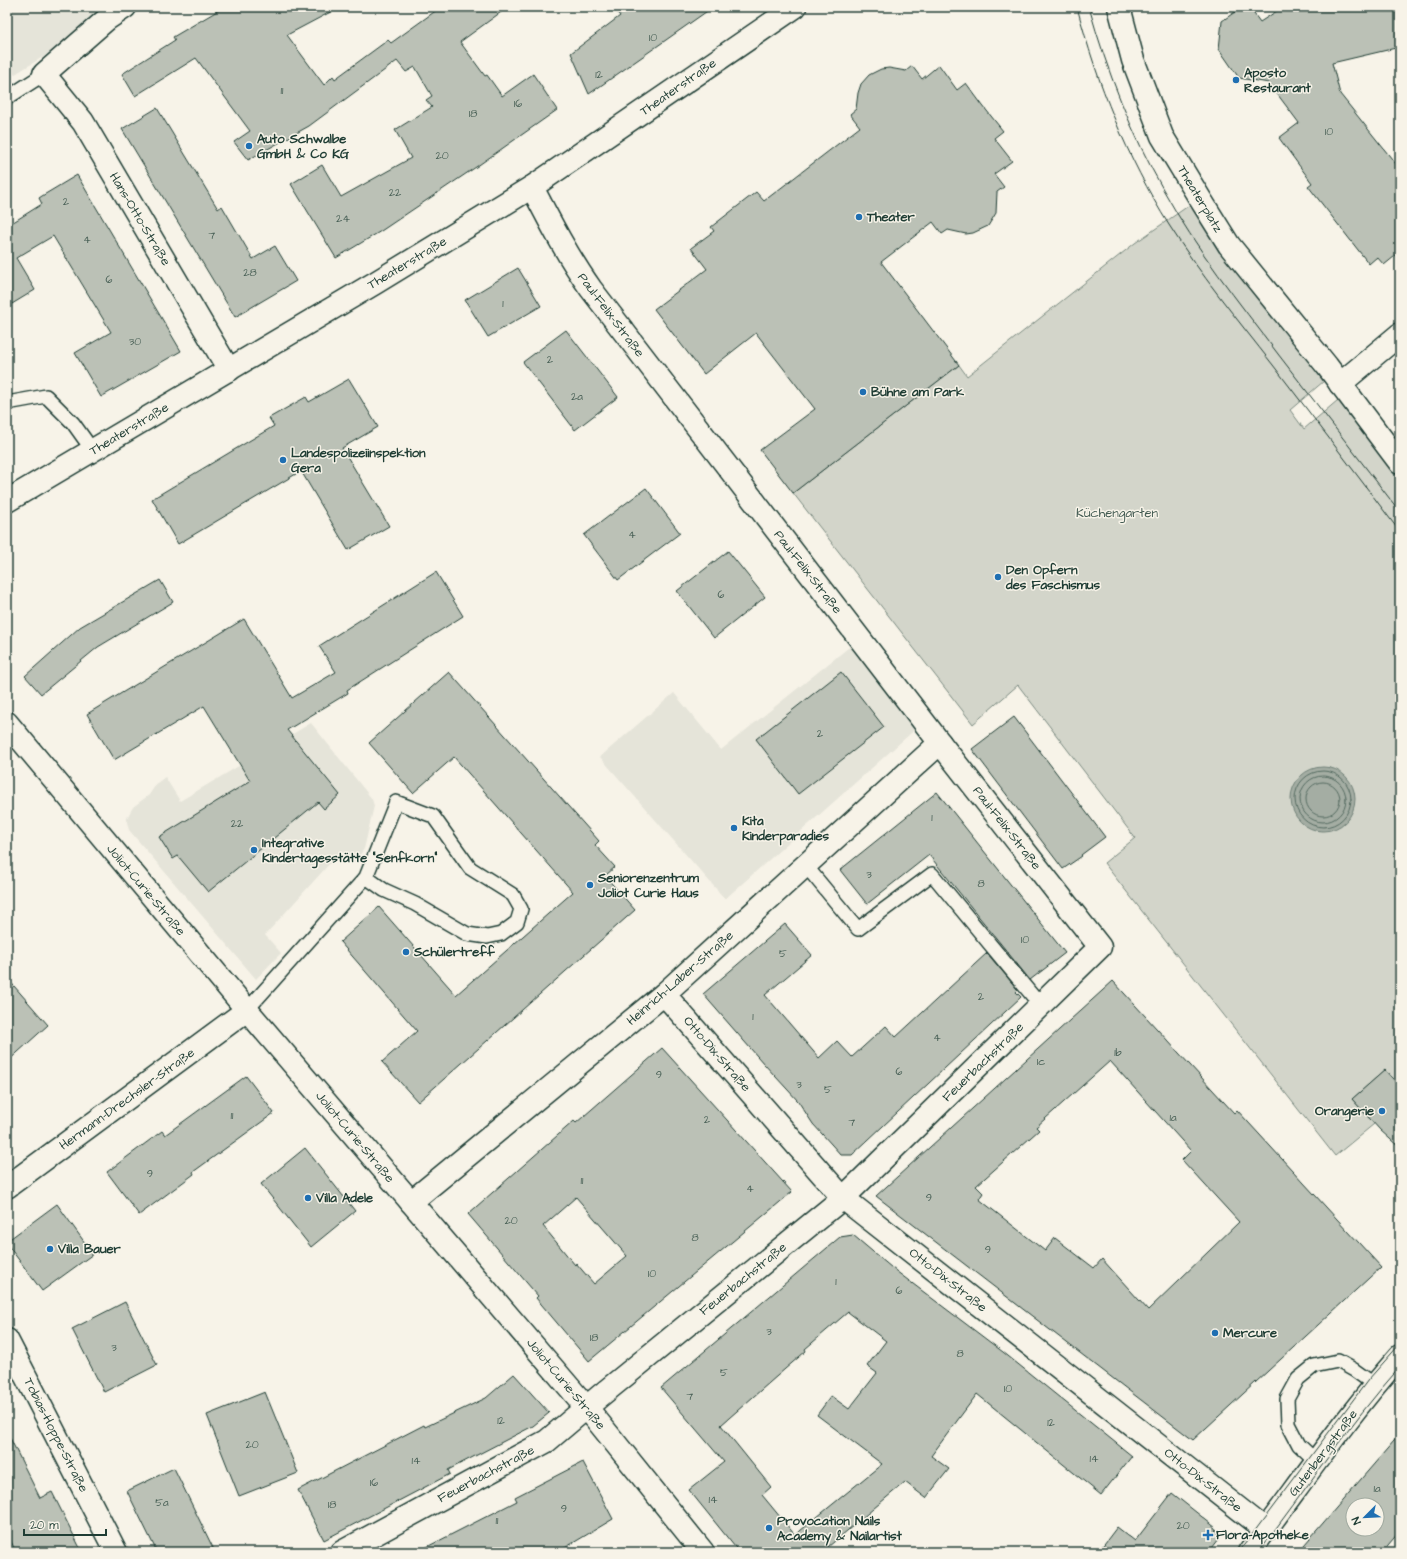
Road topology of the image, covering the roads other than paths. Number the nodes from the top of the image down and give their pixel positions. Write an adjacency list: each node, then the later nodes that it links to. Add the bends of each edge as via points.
1 (125, 7): 4 (street, via 107,19)
2 (795, 7): 6 (street, Theaterstraße)
3 (1119, 7): 9 (street, Theaterplatz, via 1133,60 1162,136 1229,245)
4 (44, 74): 5 (lane); 8 (street, Hans-Otto-Straße, via 83,122)
5 (7, 98)
6 (532, 187): 8 (street, Theaterstraße); 15 (street, Paul-Felix-Straße, via 561,244 583,278)
7 (1400, 334): 9 (street)
8 (229, 370): 11 (street, Theaterstraße)
9 (1340, 384): 12 (street, Theaterplatz)
10 (7, 403): 11 (lane, via 46,396 73,423)
11 (92, 451): 13 (street, Theaterstraße)
12 (1400, 463)
13 (7, 501)
14 (7, 723): 21 (street, Joliot-Curie-Straße)
15 (940, 743): 16 (street, Heinrich-Laber-Straße); 18 (street, Paul-Felix-Straße)
16 (806, 866): 19 (street, Heinrich-Laber-Straße); 20 (lane, via 858,929 932,874)
17 (366, 877): 17 (lane, via 384,890 415,904 467,934 487,937 501,934 517,922 521,909 514,895 470,868 433,816 396,802); 21 (lane)
18 (1100, 947): 20 (street, Feuerbachstraße)
19 (664, 994): 23 (street, Otto-Dix-Straße); 24 (street, Heinrich-Laber-Straße)
20 (1041, 1006): 23 (street, Feuerbachstraße)
21 (247, 1010): 22 (street, Hermann-Drechsler-Straße); 24 (street, Joliot-Curie-Straße)
22 (7, 1187)
23 (843, 1198): 28 (street, Feuerbachstraße); 30 (street, Otto-Dix-Straße)
24 (411, 1202): 28 (street, Joliot-Curie-Straße)
25 (7, 1340): 31 (street, Tobias-Hoppe-Straße)
26 (1400, 1356): 27 (street, Gutenbergstraße)
27 (1375, 1385): 29 (street, Gutenbergstraße); 29 (lane, via 1338,1361 1314,1366 1298,1379 1287,1399 1288,1424 1299,1445)
28 (587, 1408): 32 (street, Feuerbachstraße, via 547,1441); 33 (street, Joliot-Curie-Straße)
29 (1316, 1461): 30 (street, Gutenbergstraße)
30 (1266, 1530): 34 (street, Gutenbergstraße)
31 (116, 1552)
32 (342, 1552)
33 (703, 1552)
34 (1249, 1552)

